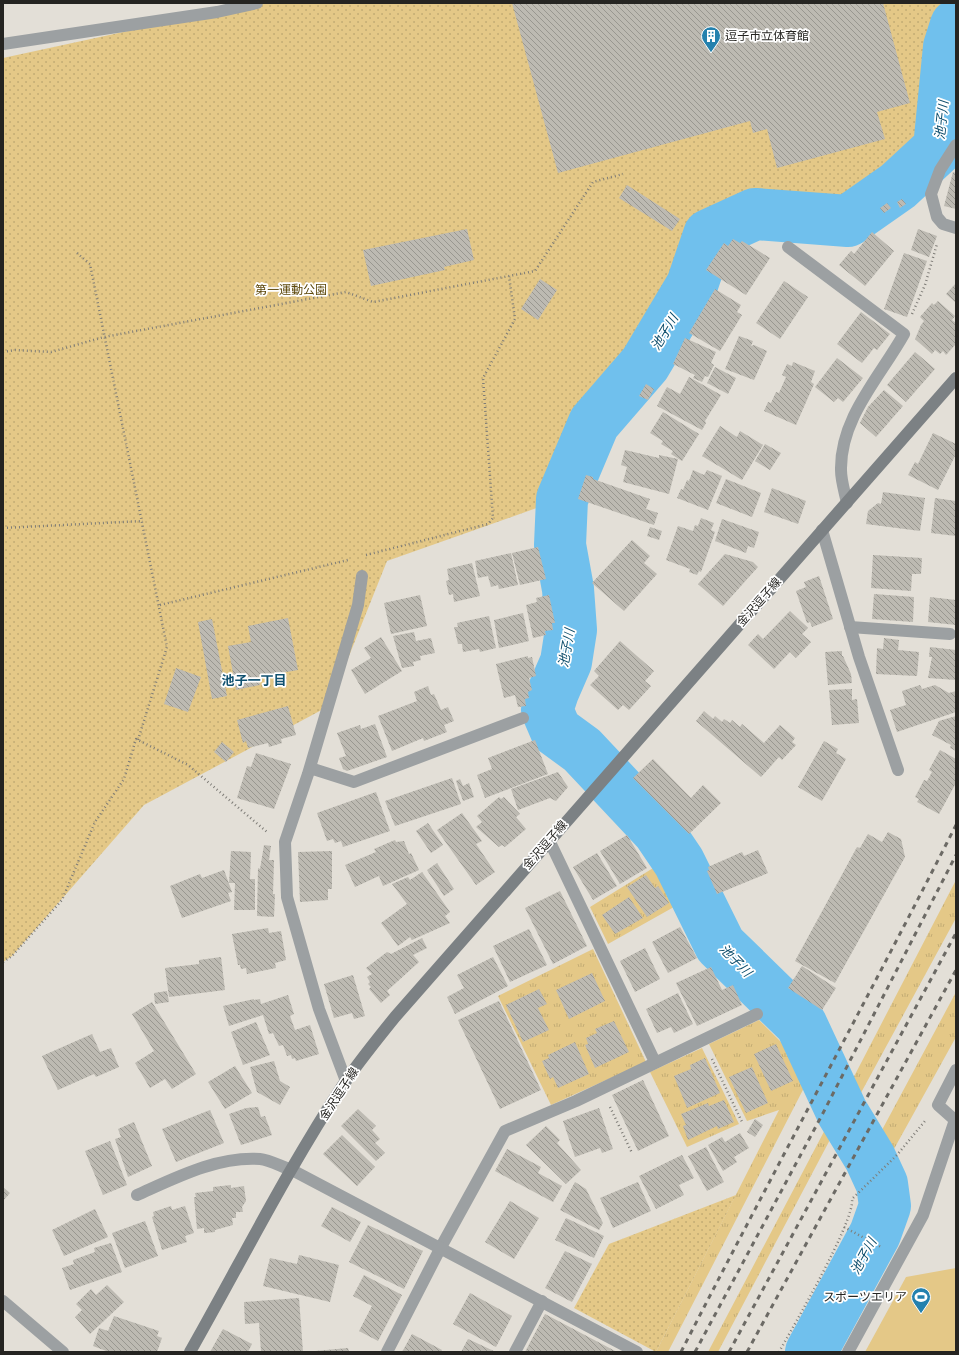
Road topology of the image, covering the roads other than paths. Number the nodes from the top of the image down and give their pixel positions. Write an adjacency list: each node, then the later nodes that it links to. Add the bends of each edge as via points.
1 (257, 3): 2 (street, via 217,12)
2 (3, 44)
3 (956, 145): 4 (street, via 940,170 931,194 937,217 943,224)
4 (956, 228)
5 (788, 247): 7 (street, via 904,334 862,400 849,426 841,471)
6 (956, 378): 7 (main road, 金沢逗子線)
7 (846, 503): 8 (main road, 金沢逗子線)
8 (822, 530): 10 (street); 15 (main road, 金沢逗子線)
9 (362, 576): 13 (street, via 358,605)
10 (850, 627): 11 (street); 14 (street)
11 (950, 634)
12 (523, 718): 13 (street, via 354,782)
13 (310, 768): 19 (street, via 285,842 287,897 319,1009)
14 (898, 770)
15 (550, 840): 17 (street); 19 (main road, 金沢逗子線, via 395,1017)
16 (758, 1014): 17 (street)
17 (655, 1062): 23 (street, via 602,1089 505,1131)
18 (956, 1070): 20 (street, via 938,1105)
19 (346, 1081): 21 (main road, 金沢逗子線)
20 (956, 1120): 31 (street, via 923,1215)
21 (292, 1170): 22 (street, via 261,1159 232,1160 185,1174); 23 (street); 27 (main road, 金沢逗子線)
22 (138, 1195)
23 (440, 1247): 25 (street); 28 (street)
24 (3, 1301): 26 (street)
25 (542, 1301): 29 (street); 30 (street)
26 (63, 1352)
27 (190, 1352)
28 (387, 1352)
29 (515, 1352)
30 (637, 1352)
31 (848, 1352)

